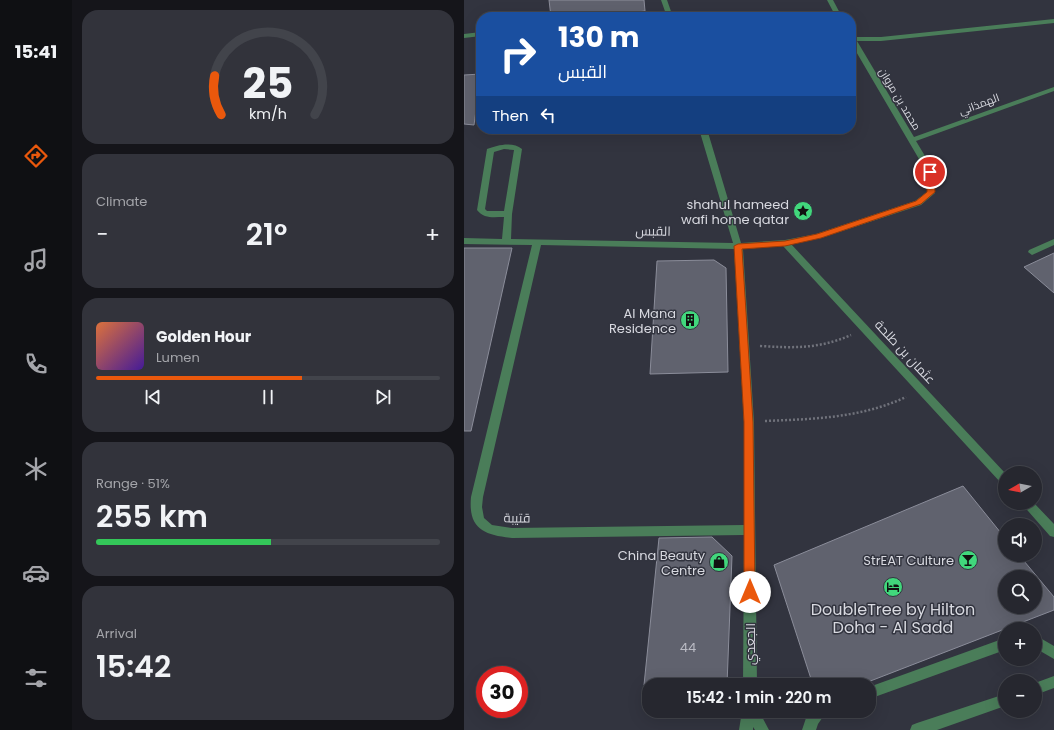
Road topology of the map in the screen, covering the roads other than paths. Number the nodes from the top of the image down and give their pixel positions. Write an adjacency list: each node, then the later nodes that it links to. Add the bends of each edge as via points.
1 (664, 0): 3 (street)
2 (830, 0): 4 (street)
3 (668, 12)
4 (837, 12)
5 (1054, 21): 8 (street, via 880,39 872,42)
6 (476, 34): 7 (street)
7 (465, 35)
8 (856, 40)
9 (856, 45): 12 (street, محمد بن مروان)
10 (1054, 89): 12 (street, الهمذاني)
11 (704, 134): 20 (street, الجعدي)
12 (912, 140): 13 (street, محمد بن مروان)
13 (930, 172): 19 (street, القبس, via 931,192 918,203 818,236)
14 (508, 214): 14 (street, via 518,149 514,147 495,148 490,151 481,210 485,214); 16 (street)
15 (464, 241): 16 (street, القبس)
16 (506, 242): 17 (street, القبس)
17 (537, 242): 20 (street, القبس); 24 (street, قتيبة, via 477,497 475,511 481,524 494,532 512,533)
18 (1054, 242): 21 (street)
19 (785, 243): 20 (street, القبس); 22 (street, عثمان بن طلحة)
20 (738, 246): 24 (street, الجعدي, via 749,422)
21 (1032, 252)
22 (998, 473)
23 (1034, 510): 25 (street)
24 (750, 530): 29 (street, الجعدي)
25 (1054, 532)
26 (1042, 645): 28 (street)
27 (998, 647): 32 (street)
28 (1054, 653)
29 (750, 678)
30 (1054, 682): 31 (street)
31 (1042, 686)
32 (876, 690)
33 (998, 702): 40 (street)
34 (749, 718): 37 (street)
35 (754, 718): 38 (street)
36 (814, 718): 39 (street)
37 (746, 730)
38 (762, 730)
39 (809, 730)
40 (917, 730)

